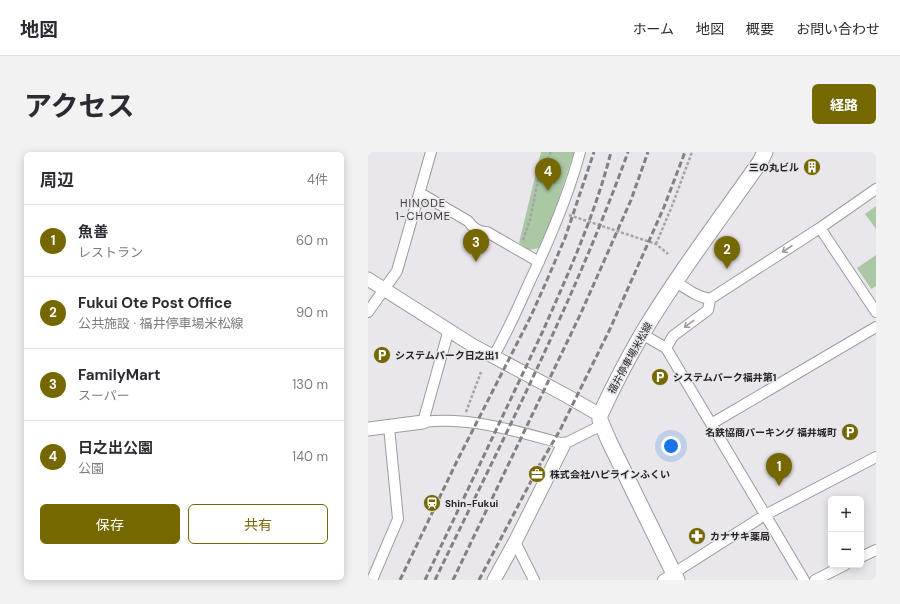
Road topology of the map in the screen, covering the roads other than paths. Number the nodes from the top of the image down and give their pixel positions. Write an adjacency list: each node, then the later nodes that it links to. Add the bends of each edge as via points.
1 (431, 152): 5 (street)
2 (580, 152): 7 (street, via 569,188)
3 (765, 152): 9 (main road, 福井停車場米松線)
4 (876, 189): 6 (street)
5 (420, 193): 7 (street, via 482,232 487,232); 10 (street, via 397,271)
6 (820, 228): 11 (street, one-way to 11); 13 (street)
7 (539, 262): 18 (street, via 504,339)
8 (368, 279): 10 (street)
9 (676, 282): 11 (street, via 694,294); 16 (main road, 福井停車場米松線)
10 (384, 290): 12 (street); 15 (street)
11 (710, 299): 17 (street, one-way to 17, via 708,310 673,336)
12 (368, 312)
13 (876, 312)
14 (876, 327): 21 (street)
15 (449, 329): 18 (street); 20 (street)
16 (642, 334): 17 (street); 19 (main road, 福井停車場米松線)
17 (666, 348): 21 (street)
18 (493, 357): 19 (street, via 567,396)
19 (601, 420): 24 (street); 31 (main road)
20 (423, 422): 22 (street); 24 (street, via 463,421 501,427)
21 (711, 424): 26 (street)
22 (389, 427): 23 (street); 32 (street, via 398,519)
23 (368, 429)
24 (564, 444): 27 (street)
25 (876, 457): 26 (street)
26 (766, 515): 31 (street); 35 (street)
27 (515, 542): 33 (street); 34 (street)
28 (876, 550): 29 (street)
29 (864, 556)
30 (839, 568): 36 (street)
31 (671, 578)
32 (372, 580)
33 (494, 580)
34 (534, 580)
35 (804, 580)
36 (815, 580)

